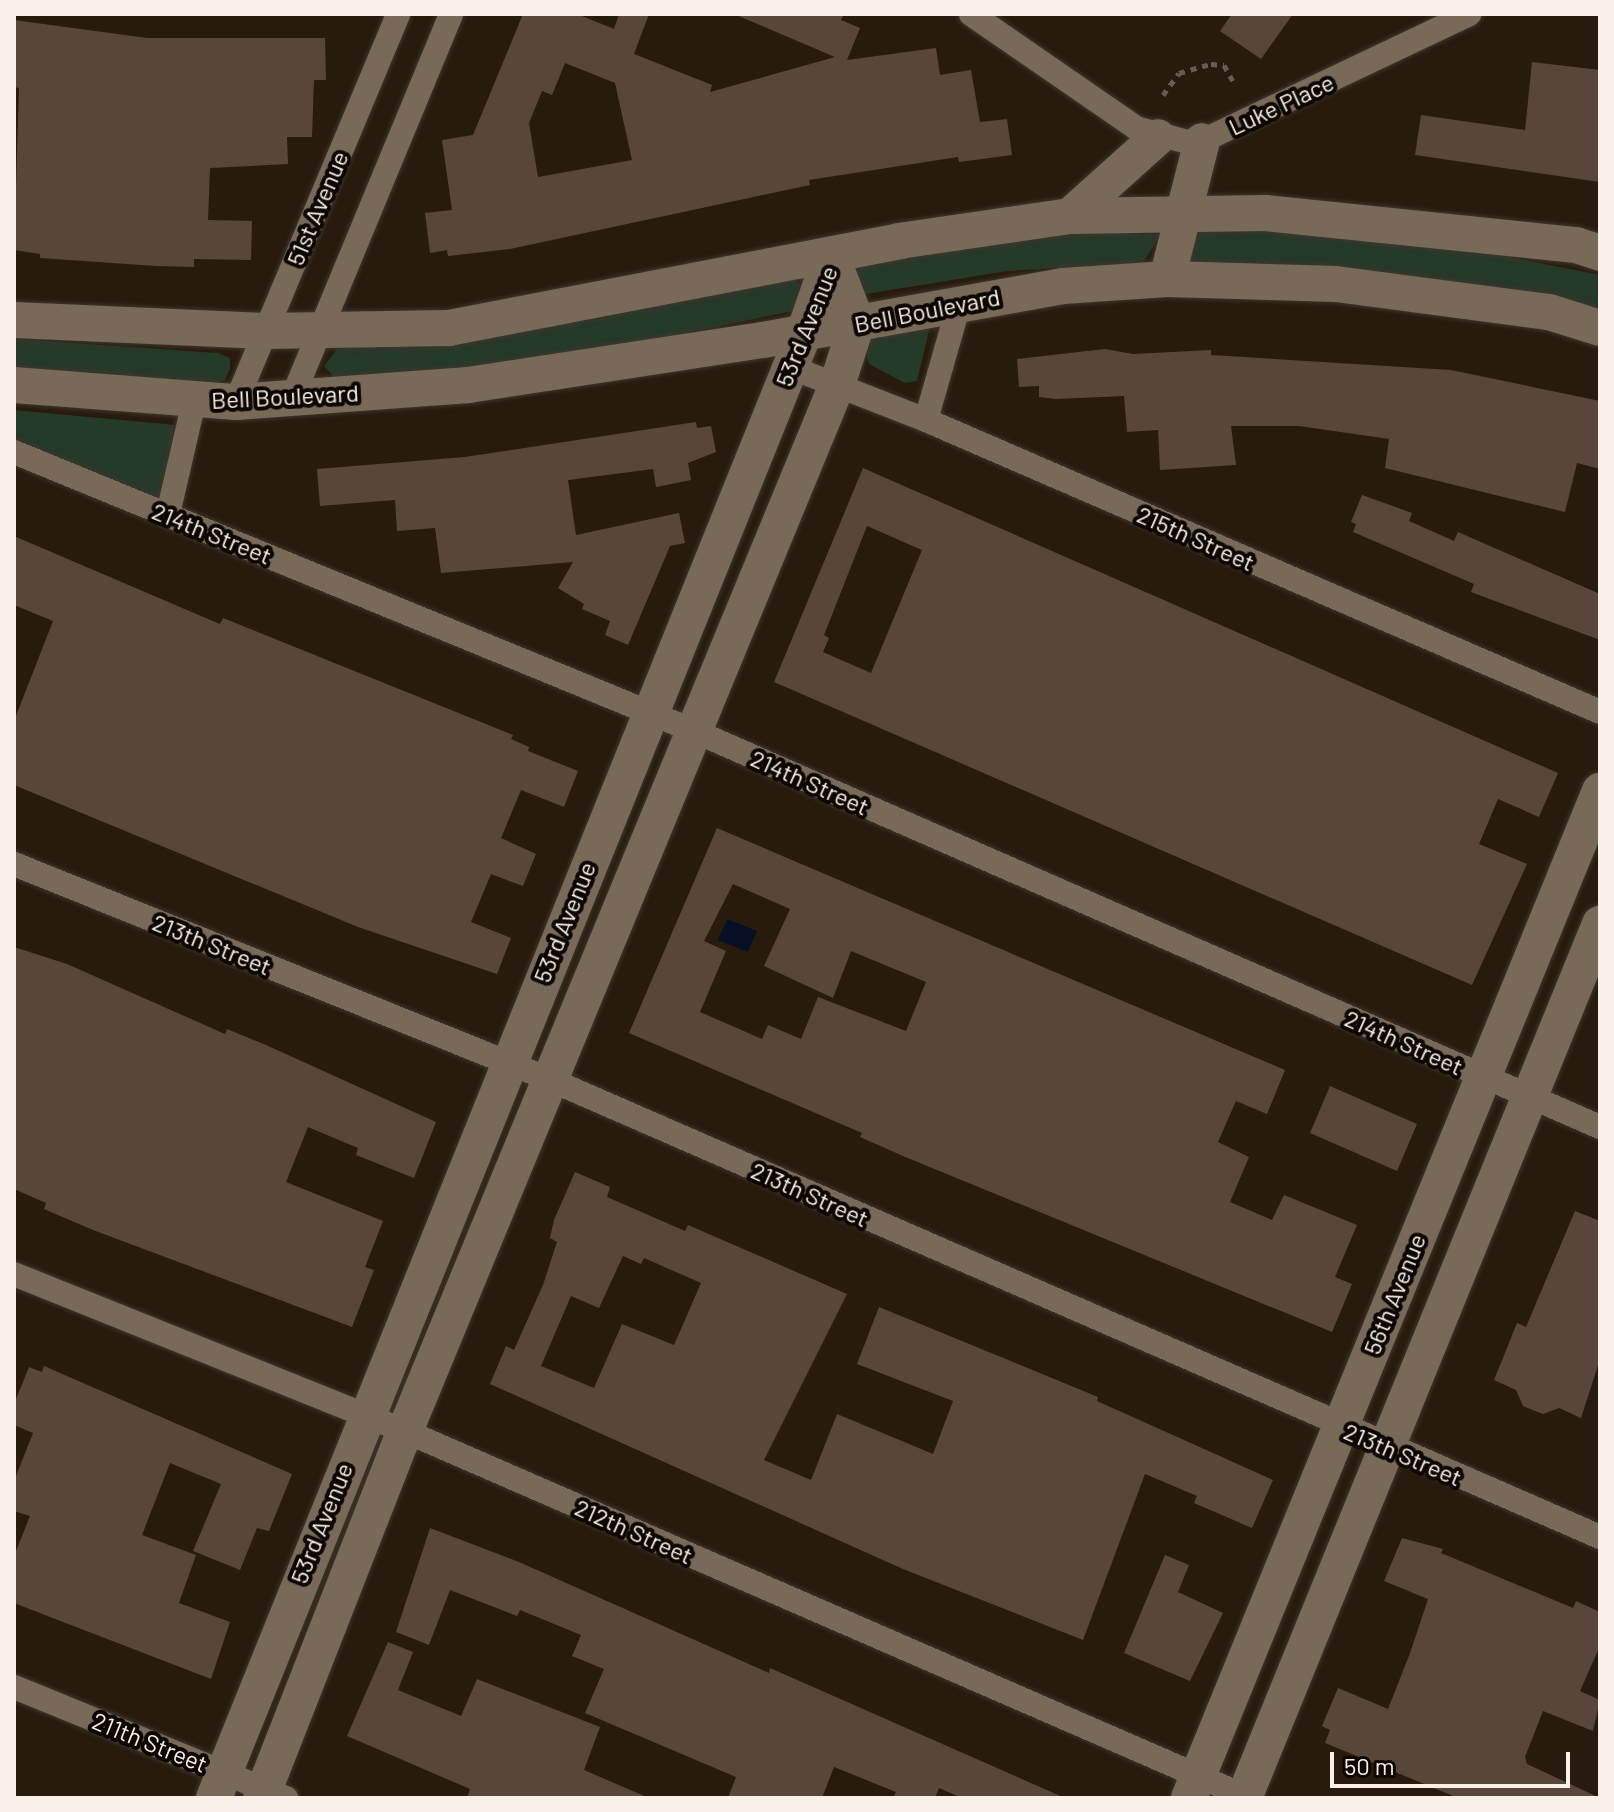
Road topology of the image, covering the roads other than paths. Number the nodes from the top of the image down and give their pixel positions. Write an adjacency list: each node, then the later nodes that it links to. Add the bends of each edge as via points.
1 (398, 14): 17 (street, 51st Avenue)
2 (451, 14): 16 (street, 51st Avenue)
3 (971, 14): 5 (street, Luke Place, via 1092,100)
4 (1469, 14): 6 (street, Luke Place)
5 (1158, 137): 6 (street, Luke Place); 8 (street)
6 (1202, 141): 7 (street)
7 (1183, 214): 8 (street); 9 (street, via 1265,213 1576,245); 11 (street)
8 (1070, 216): 10 (street)
9 (1600, 253)
10 (831, 255): 14 (street, 53rd Avenue); 16 (street, via 449,328); 18 (street, 53rd Avenue)
11 (1167, 279): 12 (street, Bell Boulevard, via 1063,286); 15 (street, Bell Boulevard, via 1336,284 1549,312)
12 (959, 304): 14 (street, Bell Boulevard); 25 (street)
13 (14, 320): 17 (street)
14 (857, 323): 18 (street, Bell Boulevard); 21 (street, 53rd Avenue)
15 (1600, 328)
16 (321, 330): 17 (street); 22 (street, 51st Avenue)
17 (265, 331): 24 (street, 51st Avenue)
18 (804, 333): 19 (street, 53rd Avenue); 22 (street, Bell Boulevard, via 468,385)
19 (790, 367): 21 (street, 215th Street); 29 (street, 53rd Avenue)
20 (14, 385): 23 (street, Bell Boulevard)
21 (837, 385): 25 (street, 215th Street); 30 (street, 53rd Avenue)
22 (293, 396): 24 (street, Bell Boulevard)
23 (194, 401): 24 (street, Bell Boulevard); 27 (street)
24 (236, 402)
25 (926, 420): 28 (street, 215th Street)
26 (14, 452): 27 (street, 214th Street)
27 (168, 514): 29 (street, 214th Street)
28 (1600, 712)
29 (649, 713): 30 (street, 214th Street); 34 (street, 53rd Avenue)
30 (692, 730): 35 (street, 214th Street); 36 (street, 53rd Avenue)
31 (1600, 791): 35 (street, 56th Avenue)
32 (14, 864): 34 (street, 213th Street)
33 (1600, 924): 37 (street)
34 (508, 1063): 36 (street, 213th Street); 40 (street, 53rd Avenue)
35 (1484, 1076): 37 (street, 214th Street); 41 (street, 56th Avenue)
36 (551, 1080): 41 (street, 213th Street); 42 (street, 53rd Avenue)
37 (1529, 1097): 38 (street, 214th Street); 43 (street)
38 (1600, 1127)
39 (14, 1274): 40 (street, 212th Street)
40 (365, 1415): 42 (street, 212th Street); 46 (street, 53rd Avenue)
41 (1339, 1427): 43 (street, 213th Street); 47 (street, 56th Avenue)
42 (405, 1431): 47 (street, 212th Street); 48 (street, 53rd Avenue)
43 (1388, 1449): 44 (street, 213th Street); 49 (street)
44 (1600, 1537)
45 (14, 1687): 46 (street, 211th Street)
46 (219, 1785): 48 (street, 211th Street)
47 (1193, 1787): 49 (street, 212th Street)
48 (270, 1795)
49 (1246, 1797)

